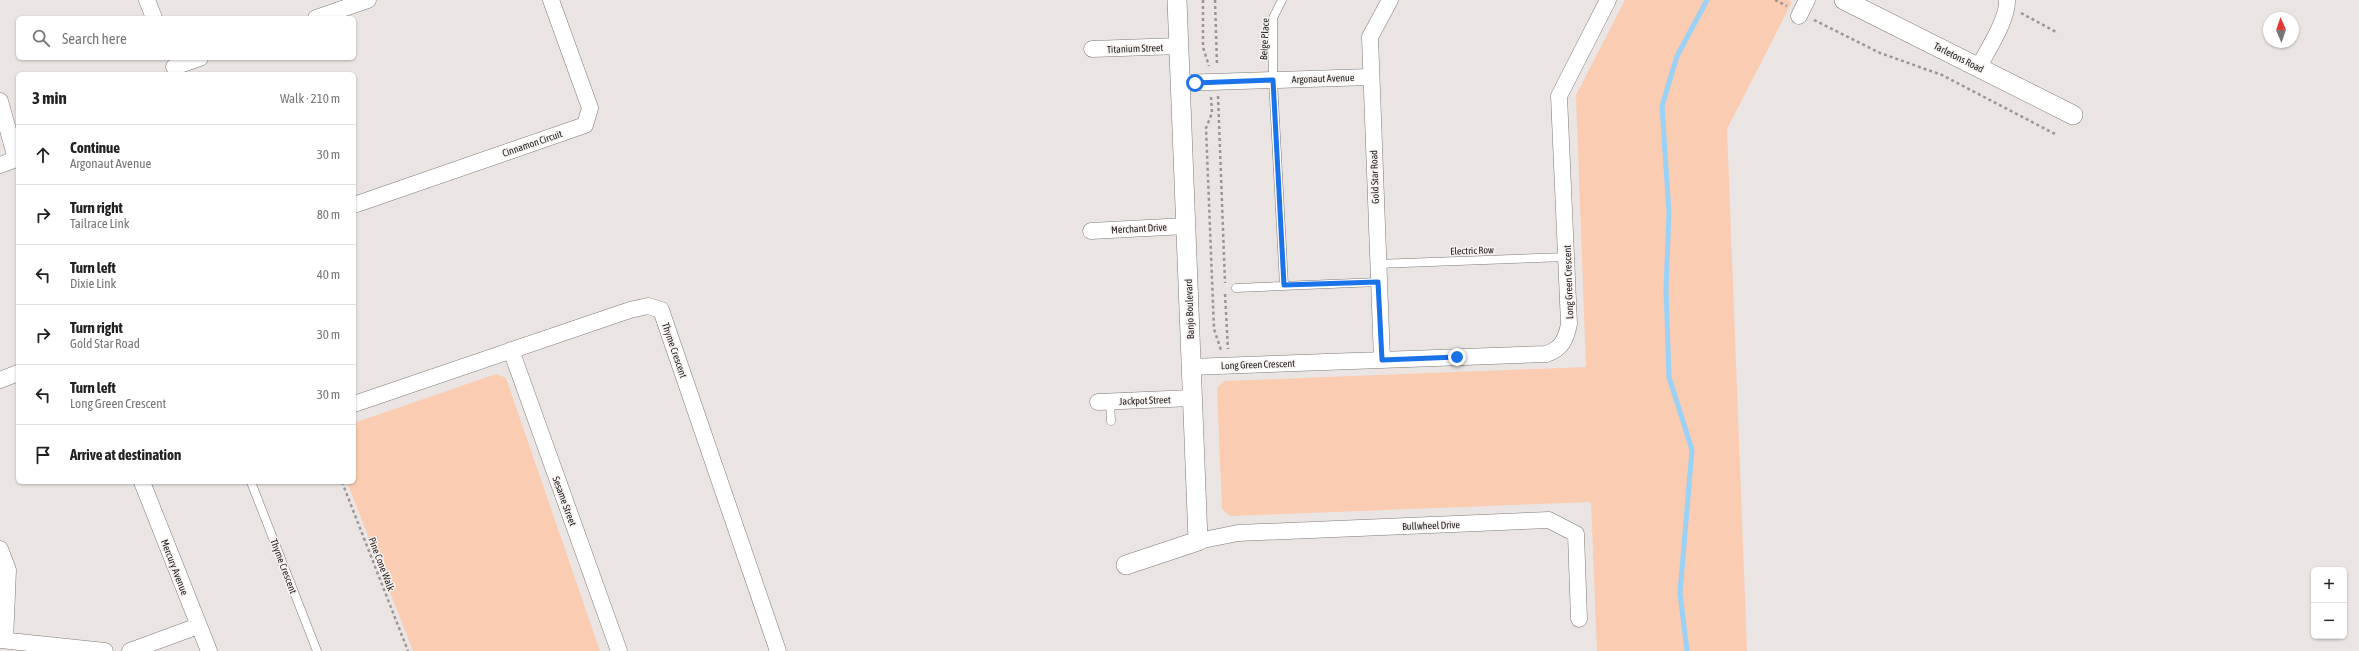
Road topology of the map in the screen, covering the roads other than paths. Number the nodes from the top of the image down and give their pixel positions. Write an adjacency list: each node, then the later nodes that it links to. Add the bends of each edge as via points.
1 (147, 0): 10 (street)
2 (368, 0): 11 (street)
3 (551, 0): 25 (street, Cinnamon Circuit, via 590,108 585,125)
4 (1177, 0): 12 (street, Banjo Boulevard)
5 (1282, 0): 18 (lane, Beige Place, via 1273,18)
6 (1390, 0): 17 (street, Gold Star Road, via 1370,38)
7 (1608, 0): 28 (street, Long Green Crescent, via 1559,96)
8 (1844, 0): 16 (street, Tarletons Road)
9 (2008, 3): 16 (street)
10 (153, 16)
11 (322, 16)
12 (1179, 46): 13 (street, Titanium Street); 19 (street, Banjo Boulevard)
13 (1092, 49)
14 (194, 60): 15 (street)
15 (174, 66)
16 (1979, 67): 21 (street, Tarletons Road)
17 (1370, 77): 18 (street, Argonaut Avenue); 29 (street, Gold Star Road)
18 (1273, 80): 19 (street, Argonaut Avenue); 31 (lane, Beige Place)
19 (1180, 84): 26 (street, Banjo Boulevard)
20 (0, 101): 22 (street)
21 (2074, 115)
22 (16, 157)
23 (16, 161): 24 (street)
24 (0, 165)
25 (356, 204)
26 (1186, 226): 27 (street, Merchant Drive); 35 (street, Banjo Boulevard)
27 (1091, 231)
28 (1567, 257): 29 (lane, Electric Row); 34 (street, Long Green Crescent, via 1569,324 1565,340 1556,351 1546,354)
29 (1377, 264): 30 (street, Gold Star Road)
30 (1378, 282): 31 (lane); 34 (street, Gold Star Road)
31 (1284, 285): 32 (lane)
32 (1236, 288)
33 (511, 350): 40 (street, Thyme Crescent); 54 (street, Sesame Street); 55 (street, Thyme Crescent, via 630,310 648,306 661,310)
34 (1382, 360): 35 (street, Long Green Crescent)
35 (1192, 366): 38 (street, Banjo Boulevard)
36 (16, 374): 37 (street)
37 (0, 380)
38 (1192, 398): 39 (street, Jackpot Street); 44 (street, Banjo Boulevard)
39 (1104, 402): 41 (lane)
40 (356, 403)
41 (1111, 421)
42 (144, 484): 48 (street, Mercury Avenue)
43 (252, 484): 53 (lane, Thyme Crescent)
44 (1198, 541): 46 (street); 47 (street, Bullwheel Drive, via 1238,533 1549,520 1576,534)
45 (0, 549): 49 (street, via 8,570)
46 (1126, 565)
47 (1579, 619)
48 (198, 626): 51 (street); 52 (street, Mercury Avenue)
49 (2, 640): 50 (street)
50 (105, 651)
51 (130, 651)
52 (209, 651)
53 (317, 651)
54 (619, 651)
55 (778, 651)

